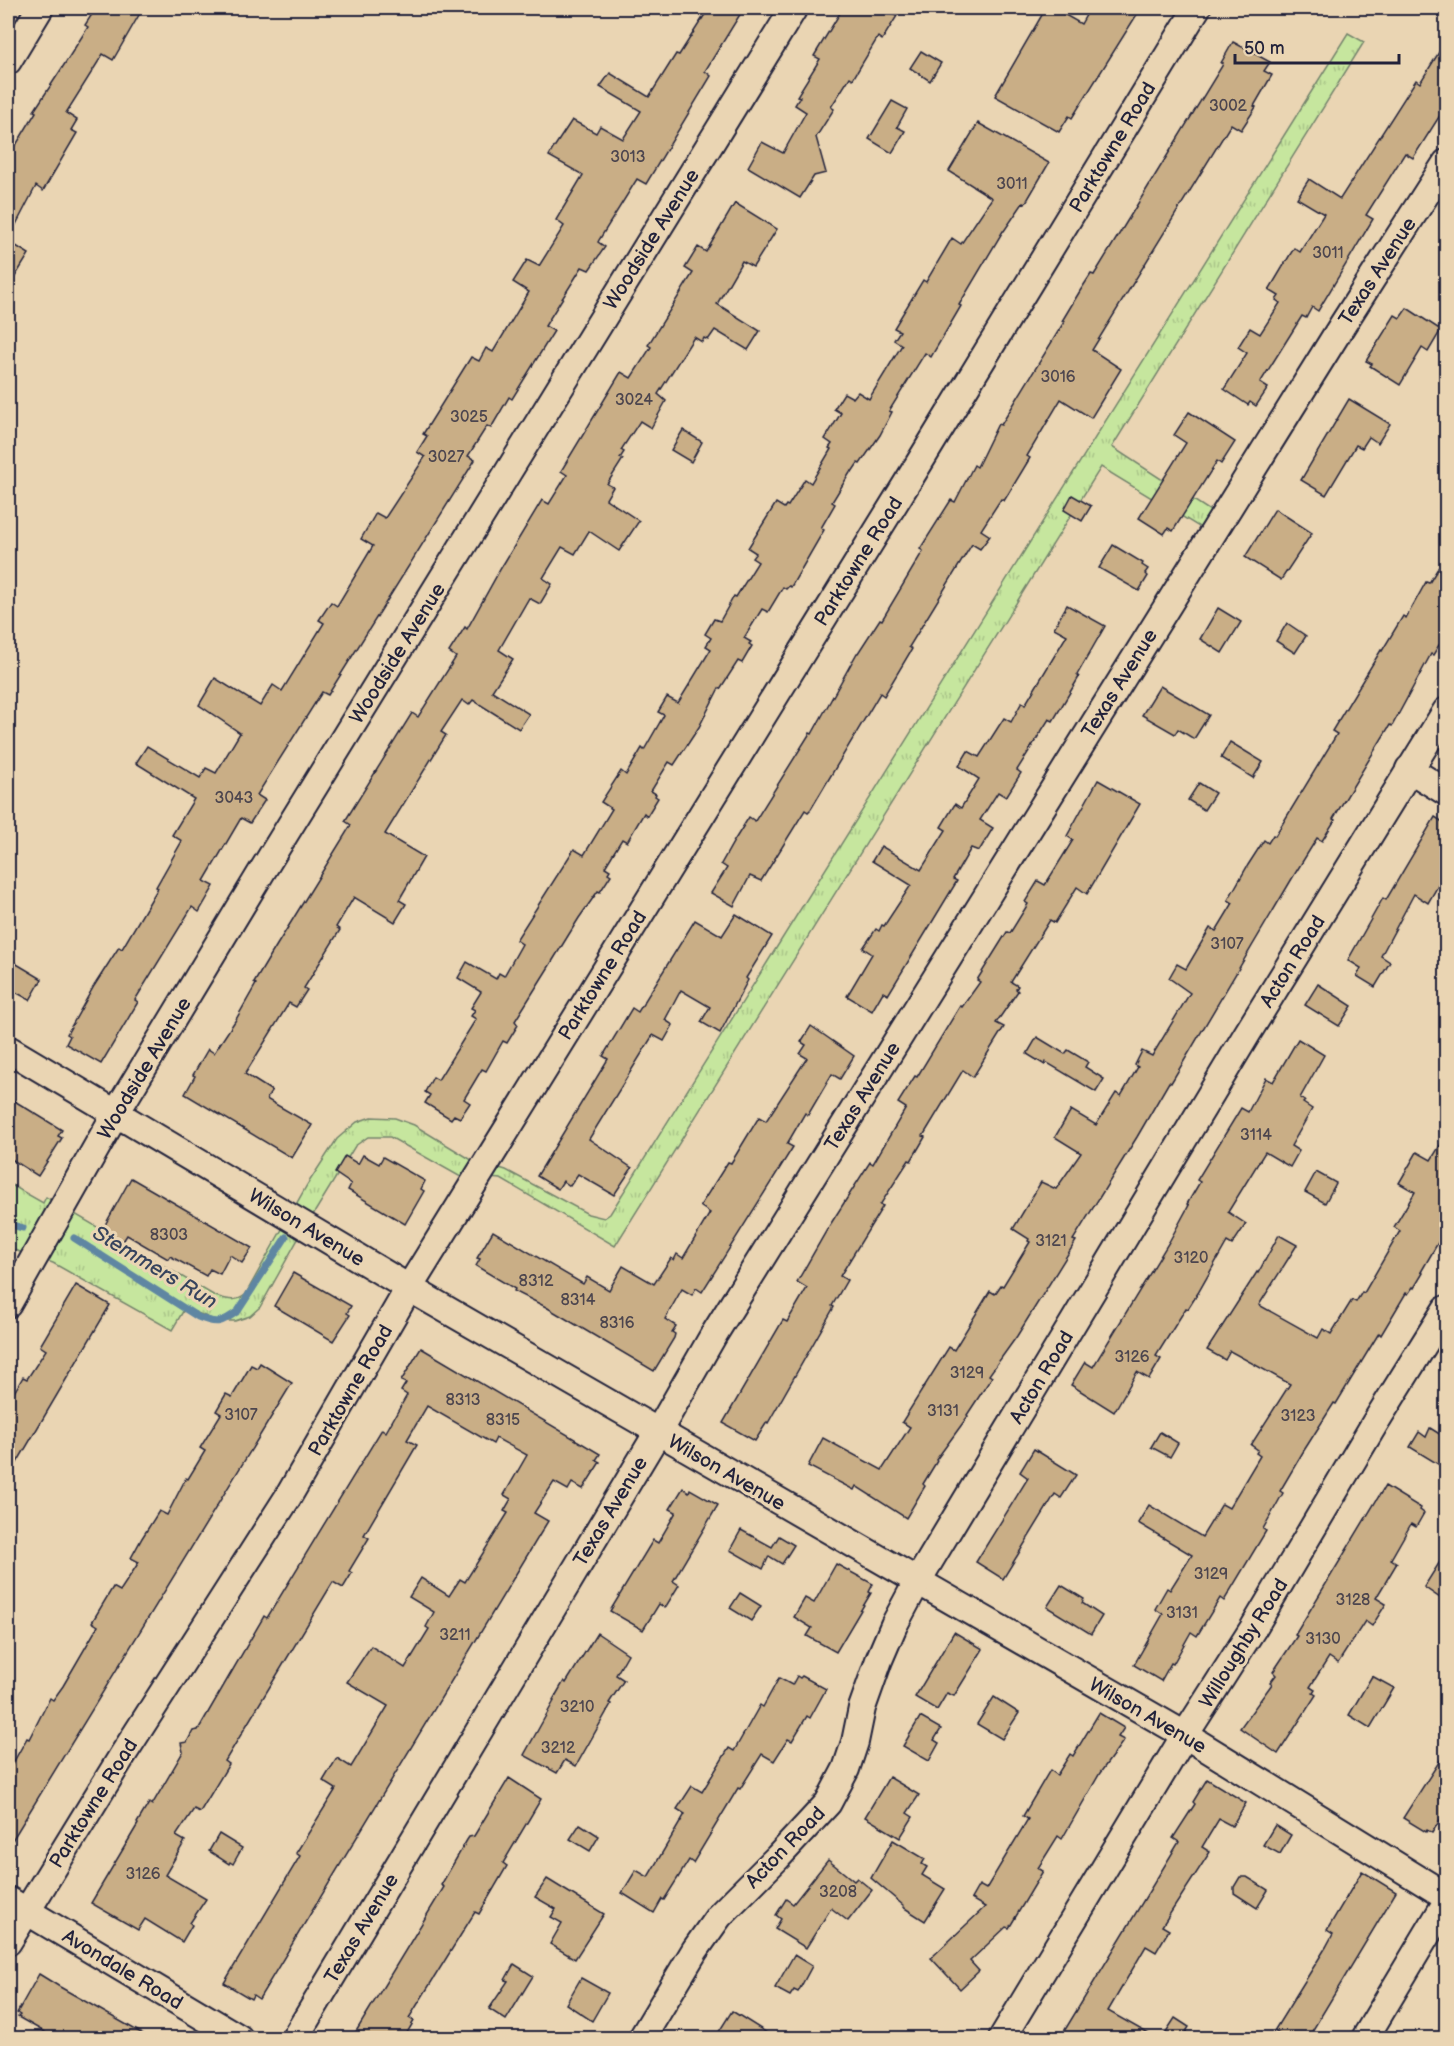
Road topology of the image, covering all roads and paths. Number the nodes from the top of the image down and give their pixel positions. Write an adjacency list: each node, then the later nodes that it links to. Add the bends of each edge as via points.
1 (40, 8): 4 (street)
2 (794, 8): 10 (street, Woodside Avenue)
3 (1197, 8): 11 (street, Parktowne Road)
4 (8, 61)
5 (1446, 163): 14 (street, Texas Avenue, via 713,1335)
6 (1446, 711): 7 (street, Acton Road)
7 (1409, 769): 8 (street); 15 (street, Acton Road)
8 (1446, 792)
9 (8, 1049): 10 (street, Wilson Avenue)
10 (116, 1113): 11 (street, Wilson Avenue); 12 (street, Woodside Avenue)
11 (409, 1288): 14 (street, Wilson Avenue); 19 (street, Parktowne Road, via 288,1497 130,1743)
12 (8, 1304)
13 (1446, 1309): 16 (street, Willoughby Road)
14 (658, 1432): 15 (street, Wilson Avenue); 22 (street, Texas Avenue)
15 (917, 1582): 16 (street, Wilson Avenue); 23 (street, Acton Road, via 879,1660 846,1769 828,1803 719,1916)
16 (1185, 1735): 17 (street, Wilson Avenue); 24 (street, Willoughby Road)
17 (1446, 1896)
18 (1446, 1903): 25 (street)
19 (17, 1906): 20 (street, Parktowne Road); 21 (street, Avondale Road)
20 (8, 1942)
21 (239, 2038)
22 (295, 2038)
23 (642, 2038)
24 (1002, 2038)
25 (1365, 2038)

